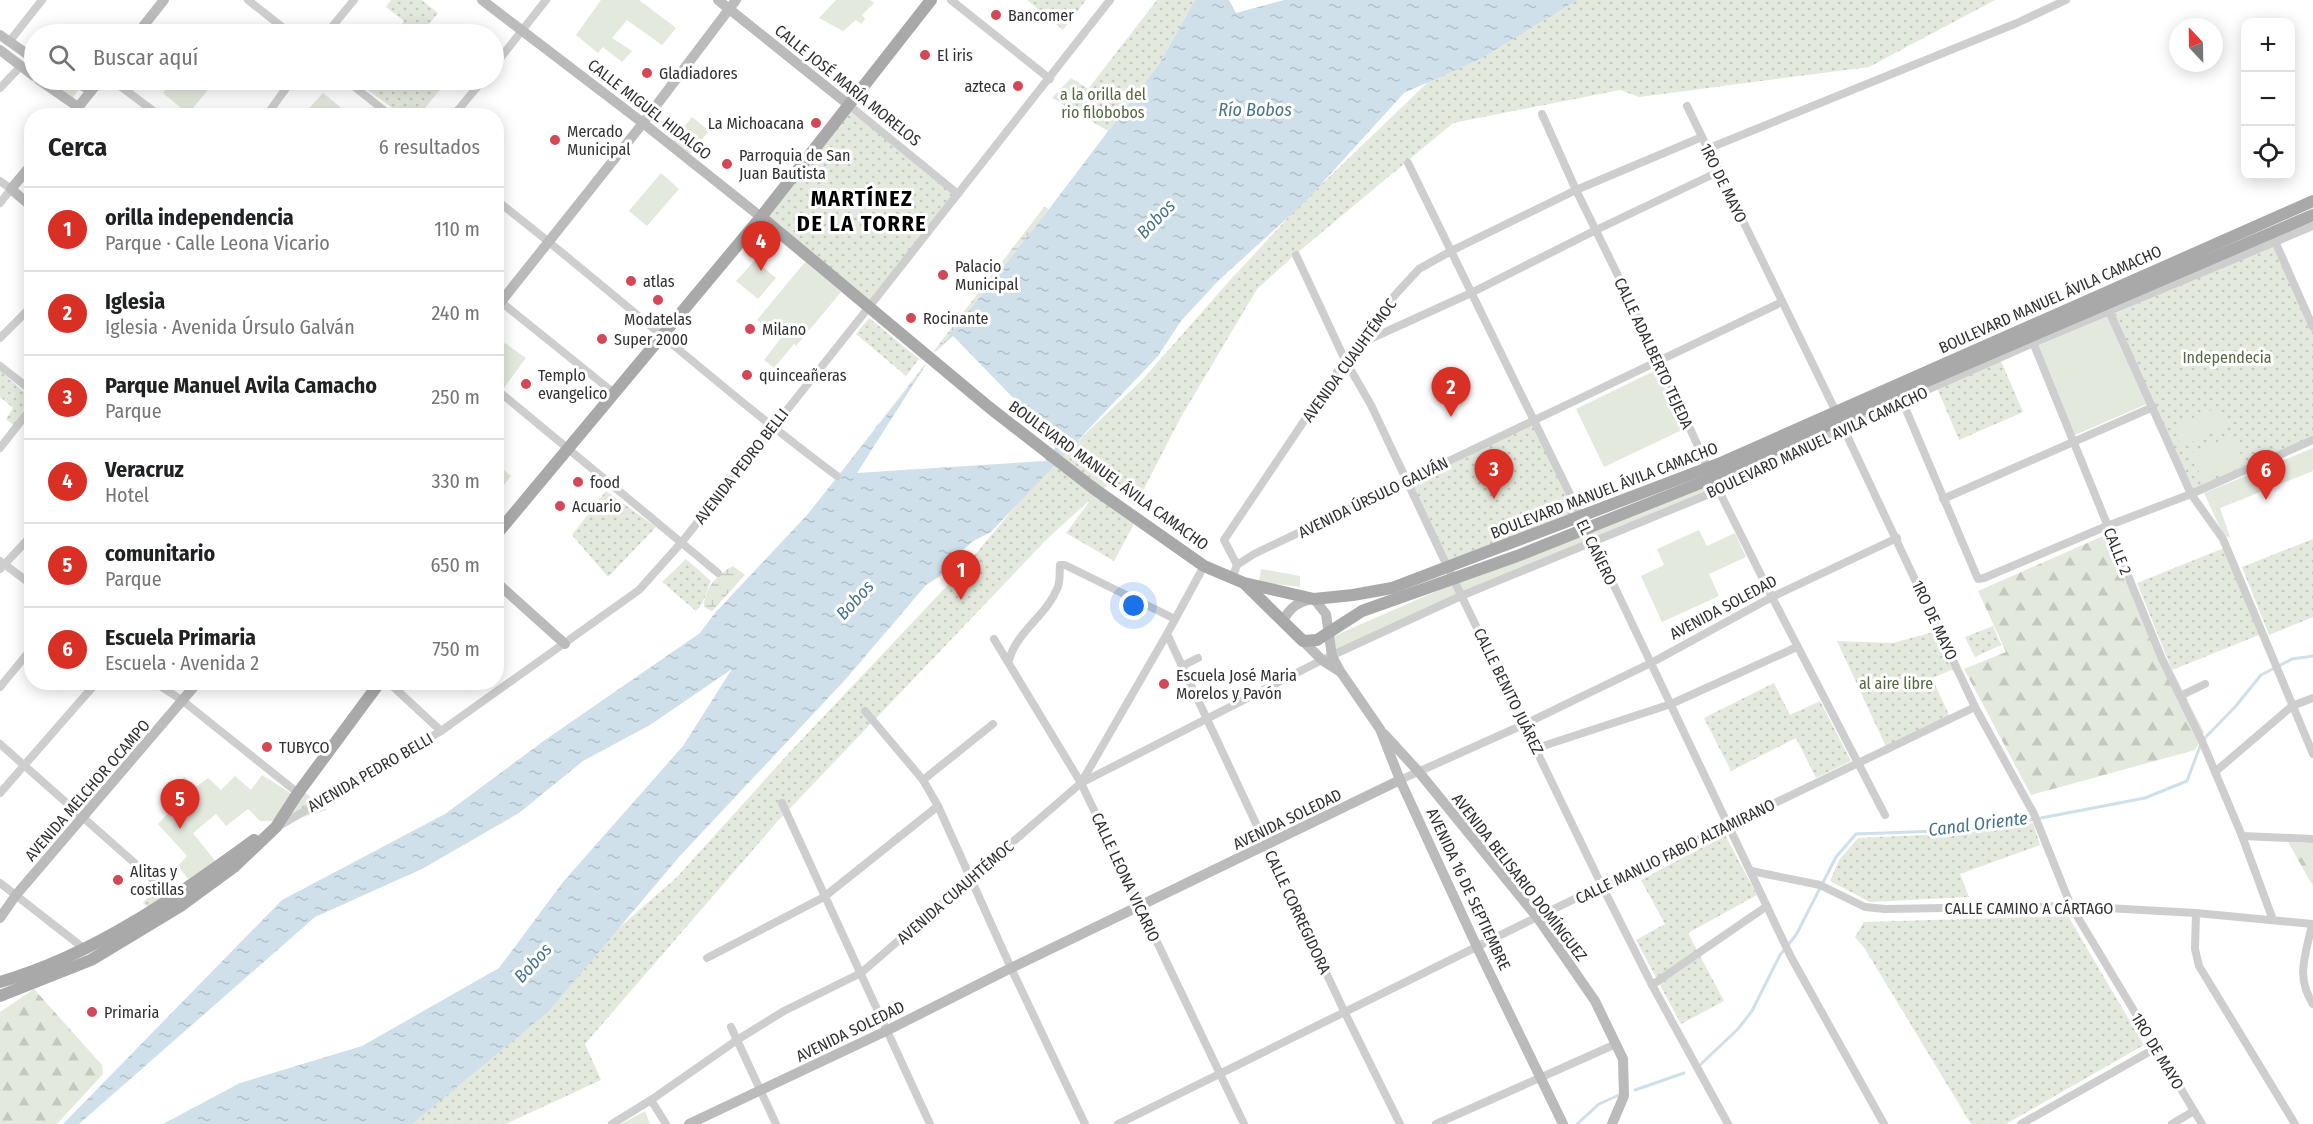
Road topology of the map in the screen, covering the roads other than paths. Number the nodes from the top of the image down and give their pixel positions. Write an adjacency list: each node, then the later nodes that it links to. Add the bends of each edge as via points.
1 (42, 0): 17 (street)
2 (164, 0): 13 (main road)
3 (248, 0): 14 (street)
4 (354, 0): 15 (street)
5 (482, 0): 16 (main road, CALLE MIGUEL HIDALGO)
6 (546, 0): 16 (street)
7 (718, 0): 12 (main road, CALLE JOSÉ MARÍA MORELOS)
8 (931, 0): 31 (main road)
9 (951, 0): 23 (street)
10 (1110, 0): 23 (street, AVENIDA PEDRO BELLI)
11 (2066, 0): 42 (street)
12 (732, 4): 31 (main road, CALLE JOSÉ MARÍA MORELOS); 40 (main road)
13 (145, 24)
14 (278, 24)
15 (334, 24)
16 (522, 32): 20 (street); 40 (main road, CALLE MIGUEL HIDALGO)
17 (4, 38): 19 (main road)
18 (0, 50): 21 (main road)
19 (24, 52)
20 (504, 54)
21 (20, 67): 22 (main road); 24 (street)
22 (24, 70)
23 (1050, 79): 49 (street, AVENIDA PEDRO BELLI)
24 (0, 88)
25 (51, 90): 33 (main road)
26 (90, 90): 34 (main road)
27 (125, 90): 35 (street)
28 (285, 90): 36 (street)
29 (358, 90): 37 (street)
30 (475, 90): 38 (street)
31 (849, 105): 49 (street, CALLE JOSÉ MARÍA MORELOS); 55 (main road)
32 (1687, 106): 41 (street, 1RO DE MAYO)
33 (72, 108)
34 (77, 108)
35 (149, 108)
36 (272, 108)
37 (381, 108)
38 (460, 108)
39 (1542, 114): 48 (street, CALLE ADALBERTO TEJEDA)
40 (643, 123): 55 (main road, CALLE MIGUEL HIDALGO); 59 (main road)
41 (1702, 137): 42 (street, 1RO DE MAYO); 48 (street, AVENIDA CUAUHTÉMOC)
42 (1707, 149): 44 (street, 1RO DE MAYO)
43 (1408, 163): 60 (street, EL CAÑERO)
44 (1718, 172): 57 (street); 65 (street, 1RO DE MAYO)
45 (24, 174): 47 (main road)
46 (0, 181): 47 (street)
47 (11, 189): 50 (main road); 52 (street)
48 (1576, 190): 57 (street, CALLE ADALBERTO TEJEDA); 60 (street, AVENIDA CUAUHTÉMOC)
49 (958, 194): 66 (street, AVENIDA PEDRO BELLI)
50 (24, 200)
51 (2313, 201): 58 (main road, BOULEVARD MANUEL ÁVILA CAMACHO)
52 (0, 203)
53 (504, 206): 59 (street)
54 (2313, 215): 58 (main road, BOULEVARD MANUEL ÁVILA CAMACHO)
55 (761, 217): 66 (main road, CALLE MIGUEL HIDALGO); 71 (main road)
56 (2313, 226): 58 (street)
57 (1596, 230): 62 (street); 75 (street, CALLE ADALBERTO TEJEDA)
58 (2271, 232): 63 (main road, BOULEVARD MANUEL ÁVILA CAMACHO); 68 (main road, BOULEVARD MANUEL ÁVILA CAMACHO); 70 (street)
59 (548, 240): 64 (main road); 71 (street)
60 (1451, 251): 62 (street, EL CAÑERO); 74 (street, AVENIDA CUAUHTÉMOC, via 1419,269)
61 (1296, 255): 76 (street, CALLE BENITO JUÁREZ)
62 (1471, 293): 74 (street); 85 (street, EL CAÑERO)
63 (2093, 297): 68 (street); 72 (main road, BOULEVARD MANUEL ÁVILA CAMACHO)
64 (504, 298)
65 (1782, 302): 75 (street, AVENIDA ÚRSULO GALVÁN); 86 (street, 1RO DE MAYO)
66 (869, 308): 77 (main road, CALLE MIGUEL HIDALGO); 87 (street, AVENIDA PEDRO BELLI)
67 (504, 309): 80 (street)
68 (2106, 309): 72 (main road, BOULEVARD MANUEL ÁVILA CAMACHO); 83 (street)
69 (24, 314): 73 (street)
70 (2313, 327)
71 (664, 336): 80 (main road); 87 (street)
72 (2030, 336): 81 (main road, BOULEVARD MANUEL ÁVILA CAMACHO); 89 (street, CALLE 2)
73 (0, 338)
74 (1356, 346): 76 (street, AVENIDA CUAUHTÉMOC)
75 (1659, 359): 85 (street, AVENIDA ÚRSULO GALVÁN); 93 (street, CALLE ADALBERTO TEJEDA)
76 (1345, 360): 94 (street, CALLE BENITO JUÁREZ); 106 (street, AVENIDA CUAUHTÉMOC, via 1224,540)
77 (933, 362): 105 (main road, BOULEVARD MANUEL ÁVILA CAMACHO, via 1093,488)
78 (0, 366): 79 (street)
79 (24, 385)
80 (615, 391): 91 (main road)
81 (1899, 393): 86 (main road, BOULEVARD MANUEL ÁVILA CAMACHO); 96 (street)
82 (504, 396): 91 (street)
83 (2153, 407): 89 (street); 95 (street)
84 (24, 416): 90 (street)
85 (1534, 420): 94 (street, AVENIDA ÚRSULO GALVÁN); 97 (street, EL CAÑERO)
86 (1840, 421): 93 (main road, BOULEVARD MANUEL ÁVILA CAMACHO); 100 (street, 1RO DE MAYO)
87 (772, 427): 92 (street); 103 (street, AVENIDA PEDRO BELLI)
88 (2313, 440): 95 (street)
89 (2073, 442): 96 (street); 99 (street, CALLE 2)
90 (0, 447)
91 (568, 448): 98 (main road); 103 (street)
92 (837, 476)
93 (1713, 478): 97 (main road, BOULEVARD MANUEL ÁVILA CAMACHO); 101 (street, BOULEVARD MANUEL AVILA CAMACHO); 113 (street, CALLE ADALBERTO TEJEDA)
94 (1407, 481): 106 (street, AVENIDA ÚRSULO GALVÁN, via 1254,554); 108 (street, CALLE BENITO JUÁREZ)
95 (2191, 494): 99 (street); 142 (street, via 2223,539)
96 (1943, 499): 99 (street, via 1977,579)
97 (1584, 523): 101 (street, EL CAÑERO); 108 (main road, BOULEVARD MANUEL ÁVILA CAMACHO, via 1517,556)
98 (504, 525)
99 (2107, 526): 138 (street, CALLE 2)
100 (1897, 538): 113 (street, AVENIDA SOLEDAD); 143 (street, 1RO DE MAYO)
101 (1593, 542): 112 (street, BOULEVARD MANUEL AVILA CAMACHO); 127 (street, EL CAÑERO)
102 (24, 543): 104 (street)
103 (681, 543): 107 (street); 121 (street, AVENIDA PEDRO BELLI, via 639,590)
104 (1, 565): 109 (street)
105 (1203, 566): 106 (main road, BOULEVARD MANUEL ÁVILA CAMACHO); 115 (street, AVENIDA CUAUHTÉMOC)
106 (1234, 572): 110 (main road, BOULEVARD MANUEL ÁVILA CAMACHO)
107 (718, 573)
108 (1450, 573): 112 (street, CALLE BENITO JUÁREZ); 114 (main road, BOULEVARD MANUEL ÁVILA CAMACHO, via 1392,588); 117 (main road, BOULEVARD MANUEL ÁVILA CAMACHO, via 1362,611)
109 (24, 580)
110 (1244, 583): 114 (main road, BOULEVARD MANUEL ÁVILA CAMACHO); 116 (main road, AVENIDA 16 DE SEPTIEMBRE)
111 (504, 589): 121 (main road)
112 (1461, 596): 125 (street, BOULEVARD MANUEL AVILA CAMACHO); 147 (street, CALLE BENITO JUÁREZ)
113 (1772, 597): 122 (street, CALLE ADALBERTO TEJEDA); 127 (street, AVENIDA SOLEDAD)
114 (1314, 599): 116 (main road, via 1298,603); 117 (main road, via 1326,614)
115 (1175, 618): 118 (street, AVENIDA CUAUHTÉMOC); 126 (street, via 1060,565 1057,589 1012,648)
116 (1283, 621): 120 (main road, AVENIDA 16 DE SEPTIEMBRE)
117 (1327, 633): 120 (main road, BOULEVARD MANUEL ÁVILA CAMACHO, via 1317,640); 125 (main road, AVENIDA 16 DE SEPTIEMBRE)
118 (1167, 634): 128 (street, CALLE CORREGIDORA); 159 (street, AVENIDA CUAUHTÉMOC)
119 (994, 639): 126 (street, CALLE LEONA VICARIO)
120 (1303, 640): 125 (main road, AVENIDA 16 DE SEPTIEMBRE)
121 (565, 644): 131 (street, AVENIDA PEDRO BELLI)
122 (1797, 647): 141 (street); 153 (street, CALLE ADALBERTO TEJEDA)
123 (24, 658): 130 (street)
124 (1198, 658): 128 (street)
125 (1327, 658): 145 (street, BOULEVARD MANUEL AVILA CAMACHO); 148 (main road, AVENIDA 16 DE SEPTIEMBRE)
126 (1009, 660): 159 (street, CALLE LEONA VICARIO)
127 (1651, 663): 141 (street, EL CAÑERO); 147 (street, AVENIDA SOLEDAD)
128 (1182, 666): 145 (street, CALLE CORREGIDORA)
129 (2205, 684): 138 (street)
130 (0, 687)
131 (504, 687)
132 (90, 690): 154 (street)
133 (166, 690): 140 (street)
134 (192, 690): 140 (main road, AVENIDA MELCHOR OCAMPO)
135 (374, 690): 161 (main road)
136 (397, 690): 149 (street)
137 (499, 690): 149 (street, AVENIDA PEDRO BELLI)
138 (2180, 696): 156 (street, CALLE 2)
139 (2313, 698): 142 (street)
140 (183, 701): 161 (street); 165 (main road, AVENIDA MELCHOR OCAMPO)
141 (1671, 704): 151 (street); 166 (street, EL CAÑERO)
142 (2292, 706): 152 (street); 156 (street)
143 (1975, 707): 153 (street, CALLE MANLIO FABIO ALTAMIRANO); 180 (street, 1RO DE MAYO, via 2034,814)
144 (864, 711): 157 (street)
145 (1206, 719): 159 (street, BOULEVARD MANUEL AVILA CAMACHO); 170 (street, CALLE CORREGIDORA)
146 (993, 724): 157 (street)
147 (1525, 724): 151 (street, CALLE BENITO JUÁREZ); 155 (street, AVENIDA SOLEDAD)
148 (1380, 729): 155 (main road, AVENIDA BELISARIO DOMÍNGUEZ); 158 (main road, AVENIDA 16 DE SEPTIEMBRE)
149 (441, 731): 167 (street, AVENIDA PEDRO BELLI)
150 (0, 744): 154 (street)
151 (1537, 748): 174 (street, CALLE BENITO JUÁREZ)
152 (2313, 754)
153 (1858, 765): 164 (street, CALLE ADALBERTO TEJEDA); 166 (street, CALLE MANLIO FABIO ALTAMIRANO)
154 (24, 766): 160 (street); 165 (street)
155 (1418, 771): 158 (street, AVENIDA SOLEDAD); 182 (main road, AVENIDA BELISARIO DOMÍNGUEZ)
156 (2215, 772): 168 (street, CALLE 2)
157 (923, 780): 163 (street)
158 (1400, 780): 170 (main road, AVENIDA SOLEDAD); 186 (main road, AVENIDA 16 DE SEPTIEMBRE)
159 (1081, 783): 172 (street, AVENIDA CUAUHTÉMOC); 178 (street, CALLE LEONA VICARIO)
160 (0, 793)
161 (298, 793): 167 (main road)
162 (782, 802): 177 (street)
163 (938, 806): 172 (street); 177 (street)
164 (1885, 814)
165 (82, 818): 175 (main road, AVENIDA MELCHOR OCAMPO); 176 (street)
166 (1728, 824): 171 (street, EL CAÑERO); 174 (street, CALLE MANLIO FABIO ALTAMIRANO)
167 (276, 827): 176 (main road); 194 (main road, via 234,867 182,905 91,960)
168 (2242, 836): 169 (street); 184 (street, CALLE 2)
169 (2313, 839)
170 (1267, 846): 178 (main road, AVENIDA SOLEDAD); 198 (street, CALLE CORREGIDORA)
171 (1751, 872): 179 (street, EL CAÑERO); 180 (street, CALLE CAMINO A CÁRTAGO, via 1820,885 1866,907)
172 (970, 878): 189 (street); 190 (street, AVENIDA CUAUHTÉMOC)
173 (0, 883): 175 (street)
174 (1602, 886): 182 (street, CALLE MANLIO FABIO ALTAMIRANO); 193 (street, CALLE BENITO JUÁREZ)
175 (16, 895): 183 (main road, AVENIDA MELCHOR OCAMPO); 187 (street)
176 (173, 897): 187 (main road)
177 (824, 897): 188 (street); 190 (street)
178 (1139, 906): 189 (main road, AVENIDA SOLEDAD); 204 (street, CALLE LEONA VICARIO)
179 (1767, 906): 193 (street); 222 (street, EL CAÑERO)
180 (2071, 906): 181 (street, CALLE CAMINO A CÁRTAGO); 203 (street, 1RO DE MAYO)
181 (2196, 913): 184 (street, CALLE CAMINO A CÁRTAGO); 226 (street, via 2195,949 2199,966)
182 (1536, 917): 186 (street, CALLE MANLIO FABIO ALTAMIRANO); 202 (main road, AVENIDA BELISARIO DOMÍNGUEZ, via 1595,1001)
183 (0, 918)
184 (2273, 920): 185 (street, CALLE CAMINO A CÁRTAGO)
185 (2313, 924): 197 (street, via 2302,975 2304,990)
186 (1477, 947): 198 (street, CALLE MANLIO FABIO ALTAMIRANO); 205 (main road, AVENIDA 16 DE SEPTIEMBRE)
187 (86, 950): 191 (main road)
188 (706, 958)
189 (1011, 968): 200 (main road, AVENIDA SOLEDAD); 214 (street)
190 (861, 973): 200 (street); 201 (street, AVENIDA CUAUHTÉMOC, via 784,1011)
191 (23, 975): 192 (main road); 194 (street)
192 (0, 982)
193 (1652, 985): 221 (street, CALLE BENITO JUÁREZ)
194 (15, 992): 195 (main road); 196 (street)
195 (0, 996)
196 (0, 1002)
197 (2313, 1004)
198 (1345, 1013): 204 (street, CALLE MANLIO FABIO ALTAMIRANO); 217 (street, CALLE CORREGIDORA)
199 (731, 1027): 201 (street)
200 (886, 1031): 206 (main road, AVENIDA SOLEDAD); 213 (street)
201 (737, 1040): 206 (street); 207 (street, AVENIDA CUAUHTÉMOC)
202 (1616, 1044): 205 (street); 220 (main road, AVENIDA BELISARIO DOMÍNGUEZ, via 1623,1059 1624,1096)
203 (2156, 1048): 208 (street, 1RO DE MAYO); 223 (street)
204 (1220, 1074): 215 (street, CALLE MANLIO FABIO ALTAMIRANO); 216 (street, CALLE LEONA VICARIO)
205 (1541, 1078): 218 (street); 219 (main road, AVENIDA 16 DE SEPTIEMBRE)
206 (760, 1090): 211 (main road, AVENIDA SOLEDAD); 212 (street)
207 (651, 1101): 209 (street, AVENIDA CUAUHTÉMOC); 210 (street)
208 (2194, 1111): 224 (street); 225 (street, 1RO DE MAYO)
209 (612, 1124)
210 (666, 1124)
211 (689, 1124)
212 (776, 1124)
213 (930, 1124)
214 (1085, 1124)
215 (1118, 1124)
216 (1244, 1124)
217 (1400, 1124)
218 (1436, 1124)
219 (1563, 1124)
220 (1612, 1124)
221 (1728, 1124)
222 (1884, 1124)
223 (2021, 1124)
224 (2172, 1124)
225 (2202, 1124)
226 (2295, 1124)

